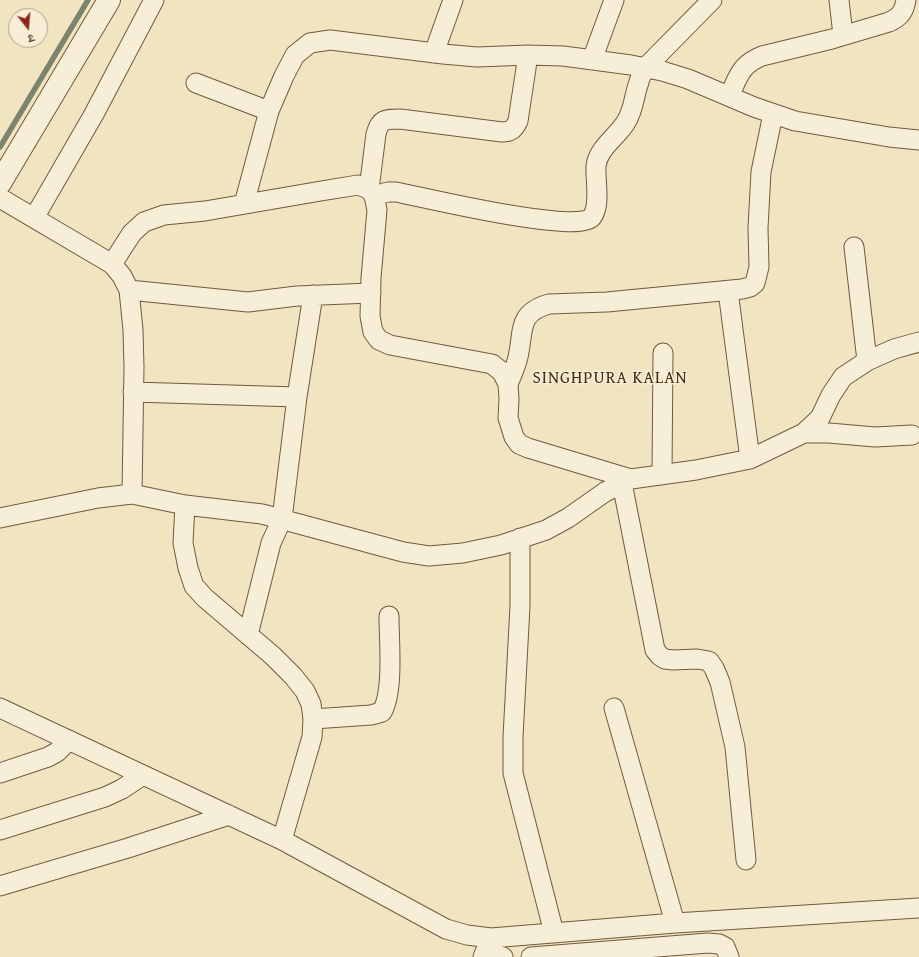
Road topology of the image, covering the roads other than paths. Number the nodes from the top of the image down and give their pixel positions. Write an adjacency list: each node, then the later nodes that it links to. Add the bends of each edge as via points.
1 (109, 0): 18 (street)
2 (154, 0): 22 (street, via 94,114)
3 (453, 0): 9 (street)
4 (614, 0): 11 (street)
5 (712, 0): 12 (street)
6 (838, 0): 8 (street)
7 (906, 0): 8 (street, via 905,7 897,18)
8 (843, 35): 14 (street, via 754,59 742,70)
9 (434, 53): 10 (street, via 477,57); 15 (street, via 330,40 310,43 295,55)
10 (528, 55): 11 (street); 19 (street, via 518,121 514,129 508,132 400,119 382,122 376,134)
11 (592, 60): 12 (street)
12 (645, 68): 14 (street, via 688,79); 19 (street, via 627,121 599,157 596,166 597,197 595,209 589,220 584,222 527,218 475,210 396,192)
13 (196, 83): 15 (street)
14 (729, 96): 16 (street)
15 (269, 111): 21 (street)
16 (773, 114): 17 (street, via 795,121); 26 (street, via 761,172 757,277 750,287)
17 (919, 140)
18 (0, 183)
19 (372, 193): 21 (street, via 358,185); 27 (street, via 377,210)
20 (0, 198): 22 (street)
21 (244, 204): 24 (street, via 205,212 164,215 144,222 132,233)
22 (34, 218): 24 (street)
23 (854, 247): 31 (street)
24 (112, 264): 25 (street)
25 (130, 290): 28 (street, via 248,302); 33 (street)
26 (728, 291): 32 (street, via 607,302 549,304 540,307 526,317 518,356); 37 (street)
27 (371, 294): 28 (street); 32 (street, via 370,316 373,332 379,340 390,345 492,364 502,372)
28 (313, 295): 34 (street)
29 (919, 342): 31 (street)
30 (663, 352): 38 (street)
31 (867, 361): 35 (street, via 844,377 831,395 820,418)
32 (508, 384): 39 (street, via 508,418 519,444)
33 (133, 392): 34 (street); 40 (street)
34 (297, 397): 43 (street)
35 (804, 433): 36 (street, via 875,437); 37 (street)
36 (912, 435)
37 (750, 459): 38 (street)
38 (662, 475): 39 (street)
39 (627, 481): 44 (street, via 546,530); 56 (street, via 655,650 665,659 709,661 720,682 735,747)
40 (132, 494): 41 (street); 42 (street, via 98,498)
41 (185, 504): 43 (street); 46 (street, via 183,543 194,586)
42 (0, 518)
43 (282, 519): 44 (street, via 403,552 429,556 463,553); 46 (street, via 271,543)
44 (520, 538): 60 (street, via 520,606 513,773)
45 (389, 616): 49 (street, via 389,684 387,703 382,712)
46 (248, 635): 49 (street, via 293,676 305,691 311,704)
47 (0, 708): 50 (street)
48 (614, 708): 59 (street)
49 (313, 719): 55 (street, via 312,738)
50 (69, 740): 51 (street, via 48,757); 52 (street)
51 (0, 773)
52 (142, 775): 53 (street); 54 (street, via 106,797)
53 (229, 815): 55 (street); 57 (street)
54 (0, 830)
55 (282, 840): 61 (street, via 446,929 467,935)
56 (746, 860)
57 (0, 886)
58 (919, 908): 59 (street)
59 (675, 924): 60 (street)
60 (554, 933): 61 (street)
61 (490, 951)
62 (531, 957): 63 (street, via 708,943 725,947)
63 (729, 957)

